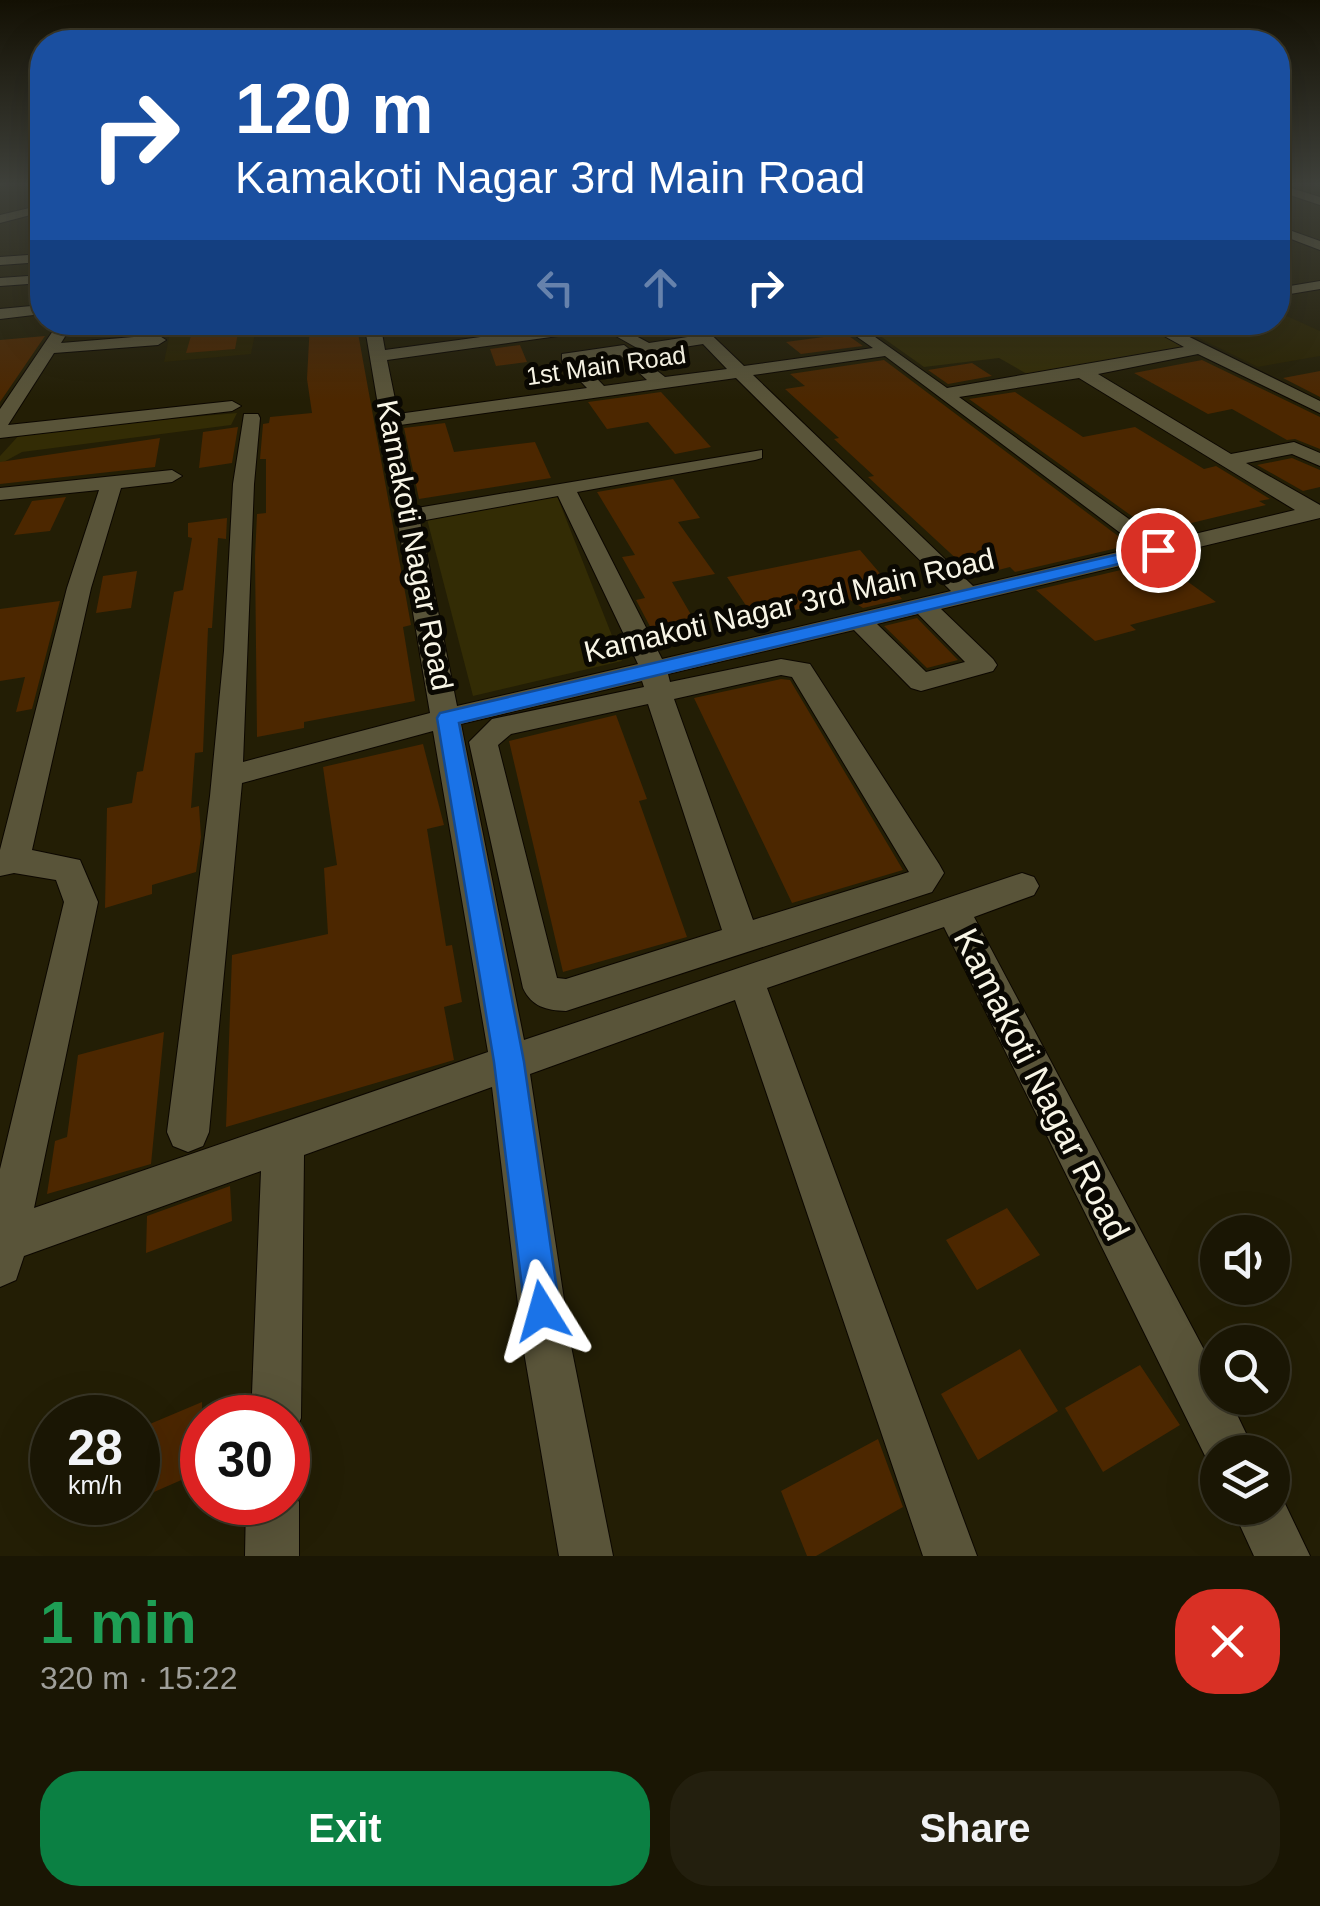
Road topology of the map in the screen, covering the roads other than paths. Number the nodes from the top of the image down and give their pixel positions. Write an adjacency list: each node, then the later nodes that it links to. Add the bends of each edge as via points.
1 (30, 260): 2 (street)
2 (2, 263)
3 (30, 281): 4 (street)
4 (0, 282)
5 (1320, 285): 6 (street)
6 (1290, 290)
7 (30, 311): 8 (street)
8 (0, 314)
9 (59, 335): 18 (street)
10 (432, 335): 15 (street)
11 (632, 335): 16 (street, via 646,348)
12 (702, 335): 16 (street)
13 (863, 335): 20 (street)
14 (1172, 335): 19 (street)
15 (376, 339): 27 (street, Kamakoti Nagar Road)
16 (706, 339): 21 (street)
17 (158, 340): 18 (street)
18 (50, 349): 28 (street)
19 (1200, 349): 22 (street); 26 (street)
20 (888, 351): 21 (street, 1st Main Road); 25 (street)
21 (740, 370): 23 (street, 1st Main Road); 41 (street)
22 (1082, 372): 25 (street); 33 (street)
23 (660, 382): 24 (street, 1st Main Road); 24 (street, via 624,350 568,358)
24 (599, 391): 27 (street, 1st Main Road)
25 (943, 394): 40 (street)
26 (1320, 408)
27 (391, 421): 39 (street, Kamakoti Nagar Road)
28 (0, 422)
29 (0, 432): 47 (street, via 241,412 240,616)
30 (1320, 440): 32 (street, via 1300,444)
31 (755, 454): 36 (street)
32 (1320, 458): 33 (street, via 1294,448)
33 (1235, 459): 38 (street)
34 (172, 476): 35 (street)
35 (112, 482): 37 (street); 49 (street)
36 (566, 490): 39 (street); 45 (street)
37 (2, 498)
38 (1318, 506): 40 (street, Kamakoti Nagar 3rd Main Road)
39 (409, 516): 46 (street, Kamakoti Nagar Road)
40 (1158, 550): 41 (street, Kamakoti Nagar 3rd Main Road)
41 (970, 596): 42 (street, Kamakoti Nagar 3rd Main Road)
42 (925, 607): 43 (street, Kamakoti Nagar 3rd Main Road); 43 (street, via 984,666 921,682)
43 (861, 623): 44 (street, Kamakoti Nagar 3rd Main Road)
44 (798, 638): 45 (street, Kamakoti Nagar 3rd Main Road); 48 (street)
45 (656, 681): 46 (street, Kamakoti Nagar 3rd Main Road); 52 (street); 52 (street, via 801,670 927,873 920,883); 52 (street, via 502,726 483,742 541,988 566,995)
46 (448, 718): 47 (street, Kamakoti Nagar 3rd Main Road); 53 (street, Kamakoti Nagar Road)
47 (229, 776): 54 (street)
48 (935, 850)
49 (7, 862): 56 (street, via 68,869 80,902)
50 (1022, 886): 51 (street)
51 (953, 910): 52 (street, Kamakoti Nagar Road); 58 (street, Kamakoti Nagar Road)
52 (744, 959): 53 (street, Kamakoti Nagar Road); 63 (street)
53 (509, 1062): 55 (street, Kamakoti Nagar Road); 62 (street, Kamakoti Nagar Road, via 547,1346)
54 (188, 1132)
55 (283, 1142): 56 (street, Kamakoti Nagar Road); 57 (street)
56 (2, 1248)
57 (277, 1395)
58 (1221, 1435)
59 (273, 1525): 61 (street)
60 (1267, 1525): 64 (street)
61 (272, 1556)
62 (586, 1556)
63 (950, 1556)
64 (1283, 1556)

